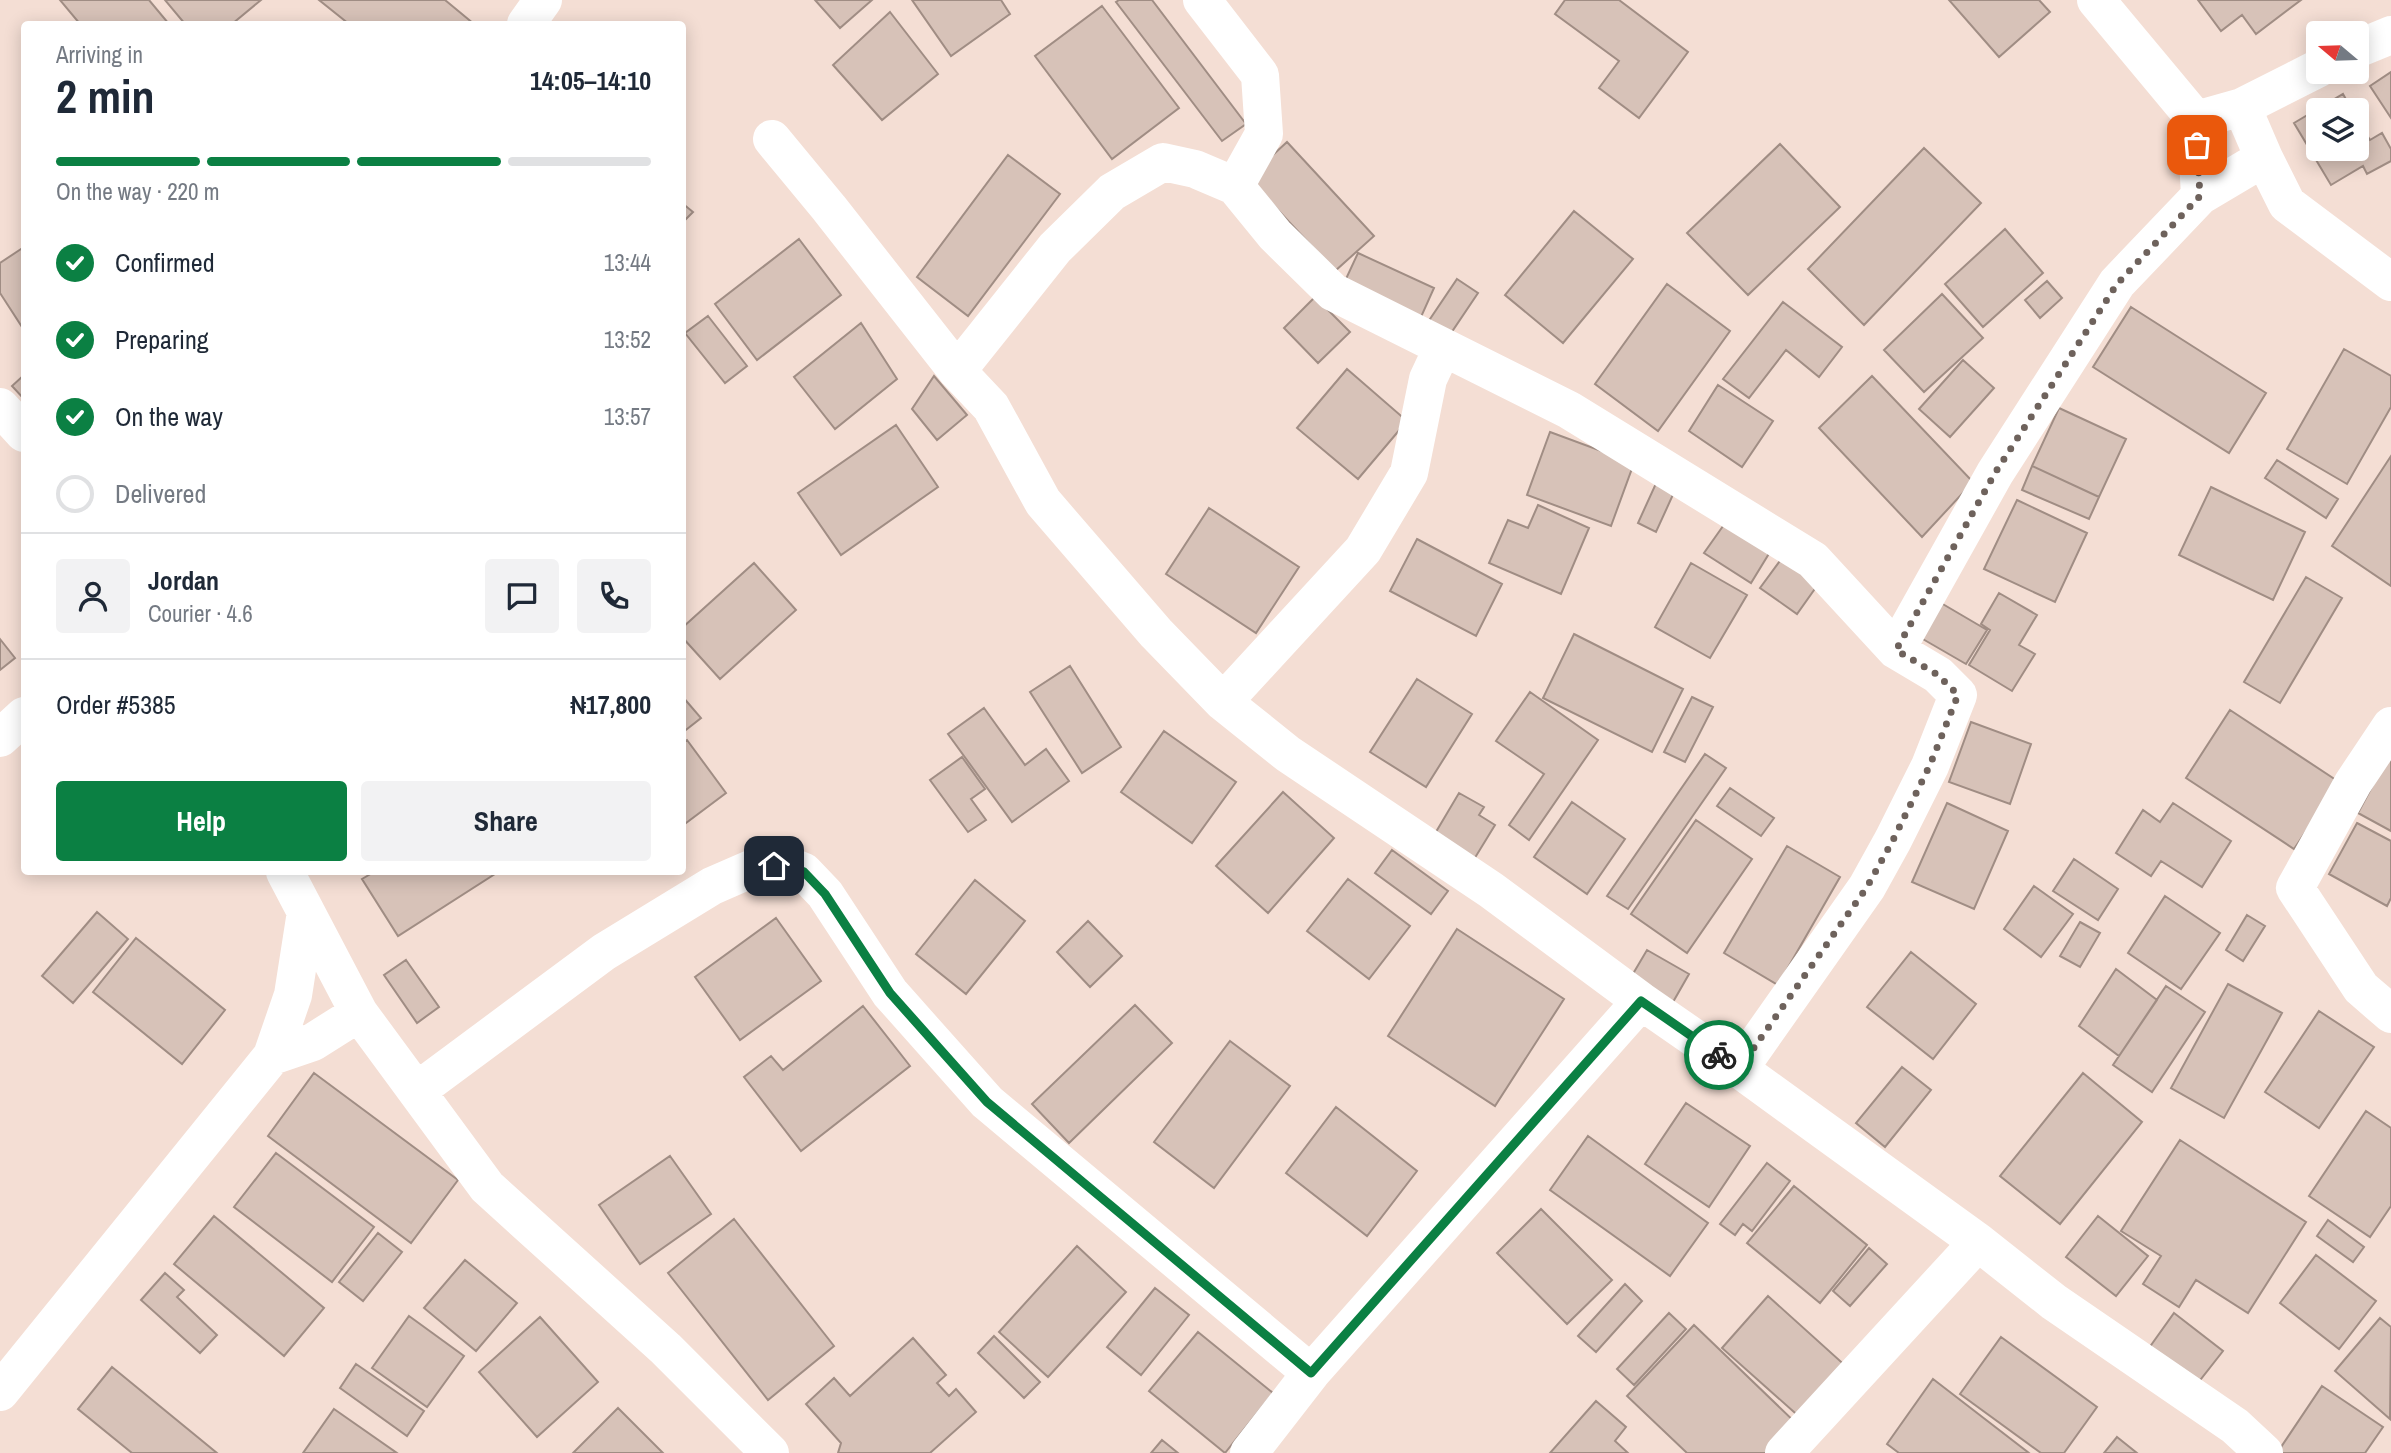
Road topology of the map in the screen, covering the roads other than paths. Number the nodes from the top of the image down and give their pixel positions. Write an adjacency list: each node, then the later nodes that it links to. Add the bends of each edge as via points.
1 (543, 0): 4 (street)
2 (1202, 0): 12 (street, via 1260,75 1264,134)
3 (2096, 0): 9 (street)
4 (528, 21)
5 (2391, 35): 6 (street)
6 (2370, 44)
7 (2306, 75): 8 (street)
8 (2242, 107): 9 (street); 11 (street)
9 (2196, 120): 13 (street)
10 (772, 139): 16 (street)
11 (2264, 158): 13 (street); 14 (street, via 2287,204)
12 (1235, 186): 15 (street, via 1275,235 1333,292); 16 (street, via 1163,162 1112,192 1055,248)
13 (2200, 196): 19 (street, via 2117,284 1995,473)
14 (2391, 282)
15 (1443, 347): 19 (street, via 1569,410 1813,560); 20 (street, via 1428,379 1409,473 1363,550)
16 (957, 371): 20 (street, via 991,407 1044,502 1156,633)
17 (0, 407): 18 (street)
18 (21, 430)
19 (1896, 650): 30 (street, via 1938,675 1958,695 1867,887)
20 (1223, 702): 26 (street, via 1288,754 1491,890)
21 (21, 719): 23 (street)
22 (2391, 726): 28 (street, via 2353,783 2295,888 2361,988)
23 (0, 738)
24 (287, 875): 25 (street)
25 (306, 912): 27 (street); 29 (street, via 293,995)
26 (1641, 1001): 30 (street); 33 (street)
27 (359, 1013): 29 (street, via 313,1042); 31 (street)
28 (2391, 1014)
29 (272, 1056): 34 (street)
30 (1739, 1069): 32 (street)
31 (418, 1090): 33 (street, via 604,952 712,886 758,866 789,866 804,872 825,894 890,993 987,1102); 35 (street, via 487,1187 666,1349)
32 (1978, 1242): 37 (street); 38 (street, via 2054,1302 2235,1426)
33 (1311, 1373): 36 (street)
34 (0, 1392)
35 (770, 1453)
36 (1249, 1453)
37 (1784, 1453)
38 (2263, 1453)

